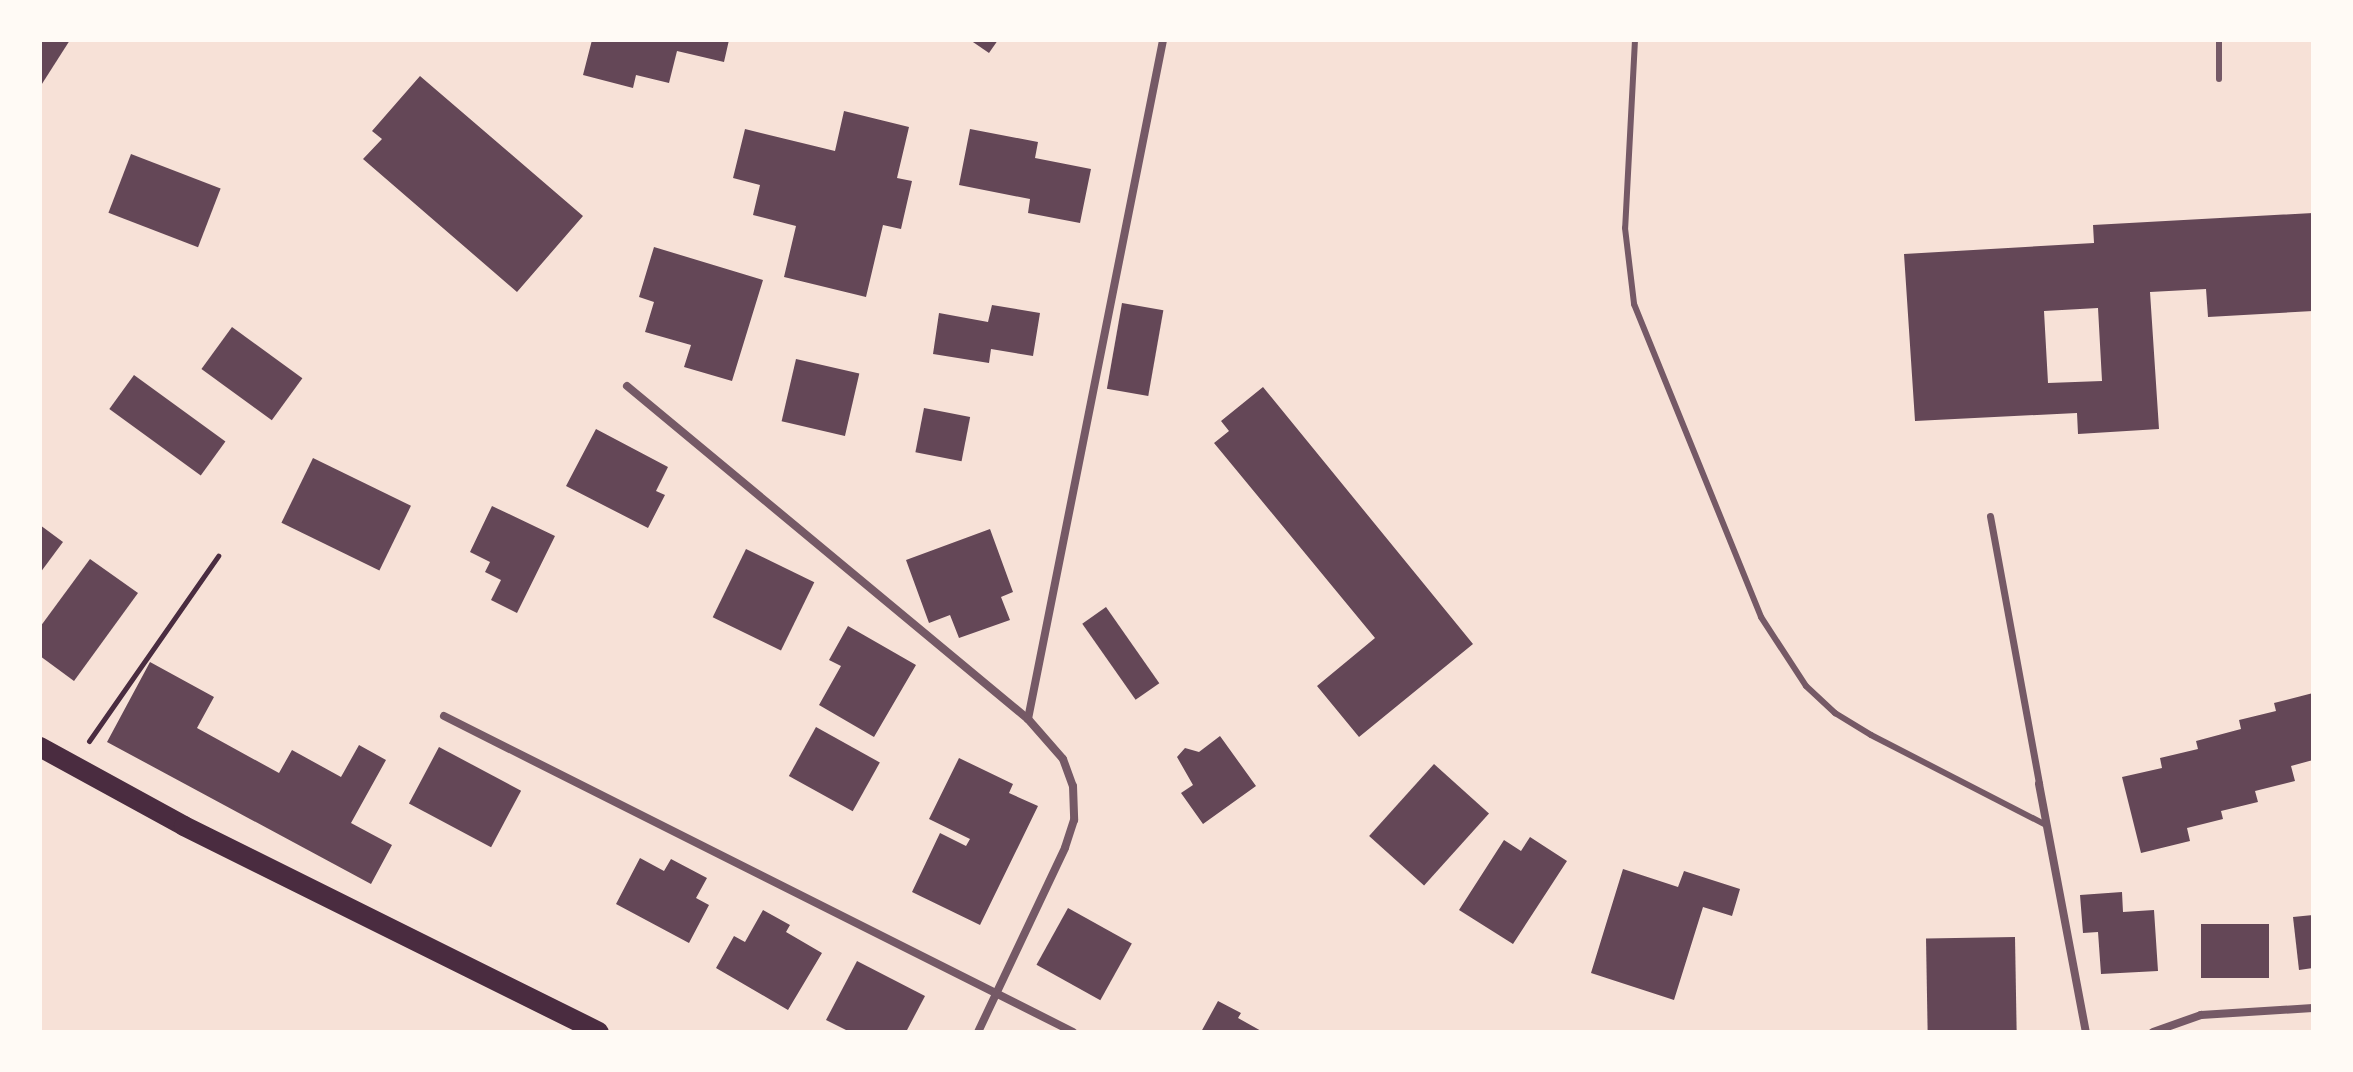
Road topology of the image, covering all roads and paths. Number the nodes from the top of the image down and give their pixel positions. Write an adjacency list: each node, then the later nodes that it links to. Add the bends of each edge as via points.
1 (1163, 40): 9 (street)
2 (1635, 40): 13 (lane, via 1625,228 1634,304 1761,617 1806,686 1835,713)
3 (2219, 40): 4 (lane)
4 (2219, 79)
5 (627, 386): 9 (street)
6 (1990, 516): 12 (street)
7 (218, 556): 11 (path)
8 (444, 716): 14 (street)
9 (1028, 719): 14 (street, via 1055,745 1068,768 1076,809 1065,848)
10 (40, 747): 11 (main road)
11 (72, 765): 16 (main road)
12 (2039, 784): 13 (street)
13 (2046, 825): 19 (street)
14 (998, 994): 17 (street); 18 (street)
15 (2313, 1008): 20 (street, via 2201,1015)
16 (599, 1032)
17 (978, 1032)
18 (1073, 1032)
19 (2086, 1032)
20 (2153, 1032)

